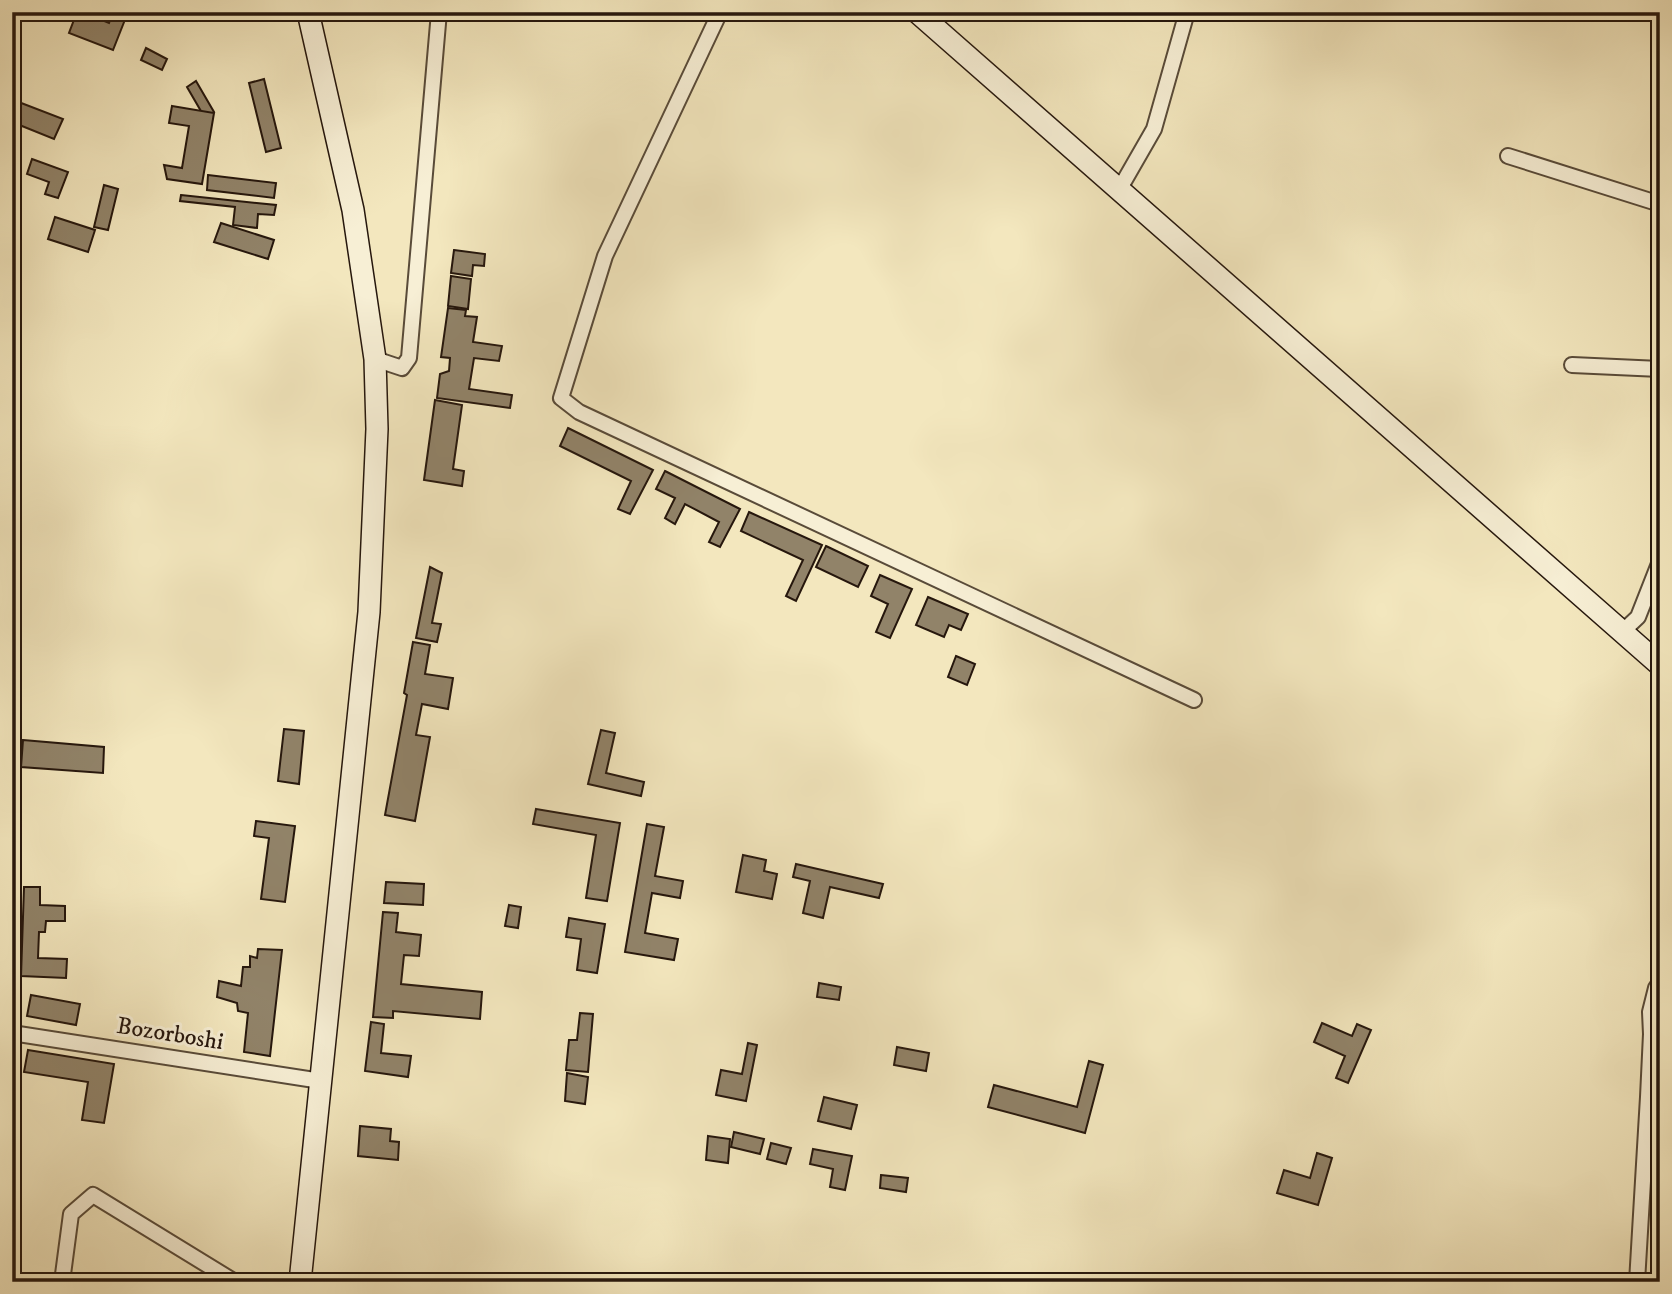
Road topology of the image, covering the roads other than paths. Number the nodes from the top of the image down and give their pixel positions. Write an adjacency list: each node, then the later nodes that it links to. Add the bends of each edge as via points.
1 (308, 12): 9 (main road, via 353,210)
2 (439, 12): 9 (street, via 409,358 402,368)
3 (720, 12): 15 (street, via 605,256 561,398 579,412)
4 (917, 12): 7 (main road)
5 (1187, 12): 7 (street, via 1154,129)
6 (1508, 156): 8 (street)
7 (1119, 190): 13 (main road)
8 (1660, 204)
9 (375, 359): 18 (main road, via 377,429 369,612)
10 (1572, 365): 11 (street)
11 (1660, 369)
12 (1660, 561): 13 (street, via 1638,617)
13 (1622, 632): 14 (main road)
14 (1660, 665)
15 (1194, 700)
16 (1660, 982): 22 (street, via 1650,1012)
17 (12, 1033): 18 (street, Bozorboshi)
18 (321, 1081): 21 (main road)
19 (62, 1282): 20 (street, via 71,1213 93,1195)
20 (235, 1282)
21 (300, 1282)
22 (1637, 1282)

